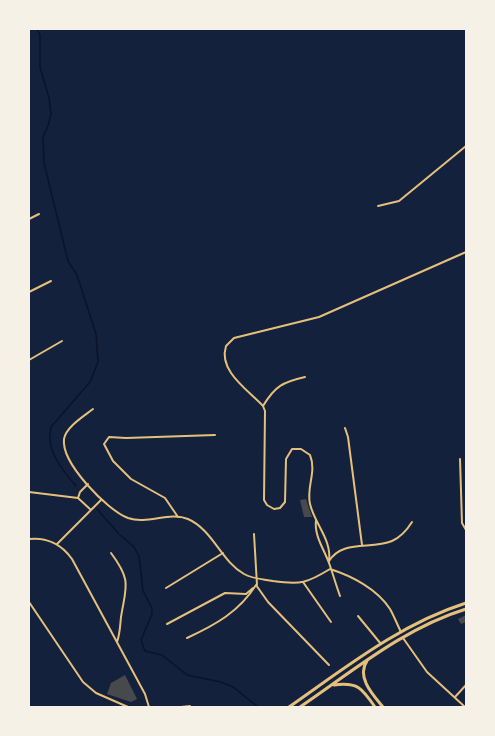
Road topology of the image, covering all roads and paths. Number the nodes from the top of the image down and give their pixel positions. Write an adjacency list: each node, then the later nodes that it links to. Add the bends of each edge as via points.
1 (466, 146): 2 (street, via 399,201)
2 (378, 206)
3 (39, 214): 4 (street)
4 (29, 219)
5 (466, 252): 11 (street, via 319,317 234,338 226,346 224,360 231,374)
6 (51, 281): 7 (street)
7 (29, 292)
8 (62, 340): 9 (street)
9 (29, 360)
10 (305, 377): 11 (street, via 284,382 274,390)
11 (263, 406): 22 (street, via 266,417 264,500 274,509 283,505 286,459 292,449 306,451 314,467 309,498)
12 (93, 409): 16 (street, via 67,432 64,438 68,458)
13 (346, 428): 28 (street)
14 (215, 435): 21 (street, via 106,439 104,444 113,462 131,479 165,498)
15 (460, 459): 24 (street, via 462,523)
16 (88, 484): 18 (street); 19 (street)
17 (29, 492): 18 (street)
18 (78, 498): 20 (street)
19 (101, 500): 20 (street); 21 (street, via 129,518 146,521)
20 (91, 510): 27 (street)
21 (178, 517): 30 (street, via 202,528)
22 (316, 520): 31 (street, via 315,528 322,551); 31 (street, via 324,533 329,550)
23 (412, 522): 28 (street, via 406,532 390,541)
24 (466, 530)
25 (254, 534): 33 (street)
26 (29, 538): 27 (street)
27 (57, 544): 47 (street, via 66,550 72,559)
28 (362, 545): 31 (street, via 340,549)
29 (111, 553): 47 (street, via 126,577)
30 (222, 553): 33 (street, via 244,574); 36 (street)
31 (329, 562): 32 (street)
32 (330, 569): 34 (street); 37 (street); 44 (street, via 345,574 376,593 390,609)
33 (257, 579): 34 (street, via 294,584); 35 (street)
34 (303, 582): 42 (street)
35 (256, 585): 43 (street, via 246,594 225,593); 45 (street, via 247,600 231,614); 50 (street, via 268,602)
36 (166, 588)
37 (340, 596)
38 (29, 602): 55 (street, via 83,682 96,693)
39 (466, 603): 44 (main road, via 428,617)
40 (466, 609): 46 (main road, via 430,623)
41 (358, 616): 48 (street)
42 (330, 622)
43 (167, 624)
44 (400, 632): 48 (main road)
45 (187, 638)
46 (403, 638): 49 (main road); 53 (street, via 427,672)
47 (117, 643): 56 (street, via 145,694)
48 (381, 644): 58 (main road)
49 (368, 660): 52 (main road); 61 (main road, via 364,667 364,678)
50 (328, 665)
51 (466, 684): 53 (street)
52 (332, 685): 59 (main road); 60 (main road, via 348,683 356,686 365,692)
53 (455, 697): 62 (street)
54 (190, 706): 57 (street)
55 (128, 707)
56 (149, 707)
57 (182, 707)
58 (289, 707)
59 (300, 707)
60 (375, 707)
61 (382, 707)
62 (465, 707)

